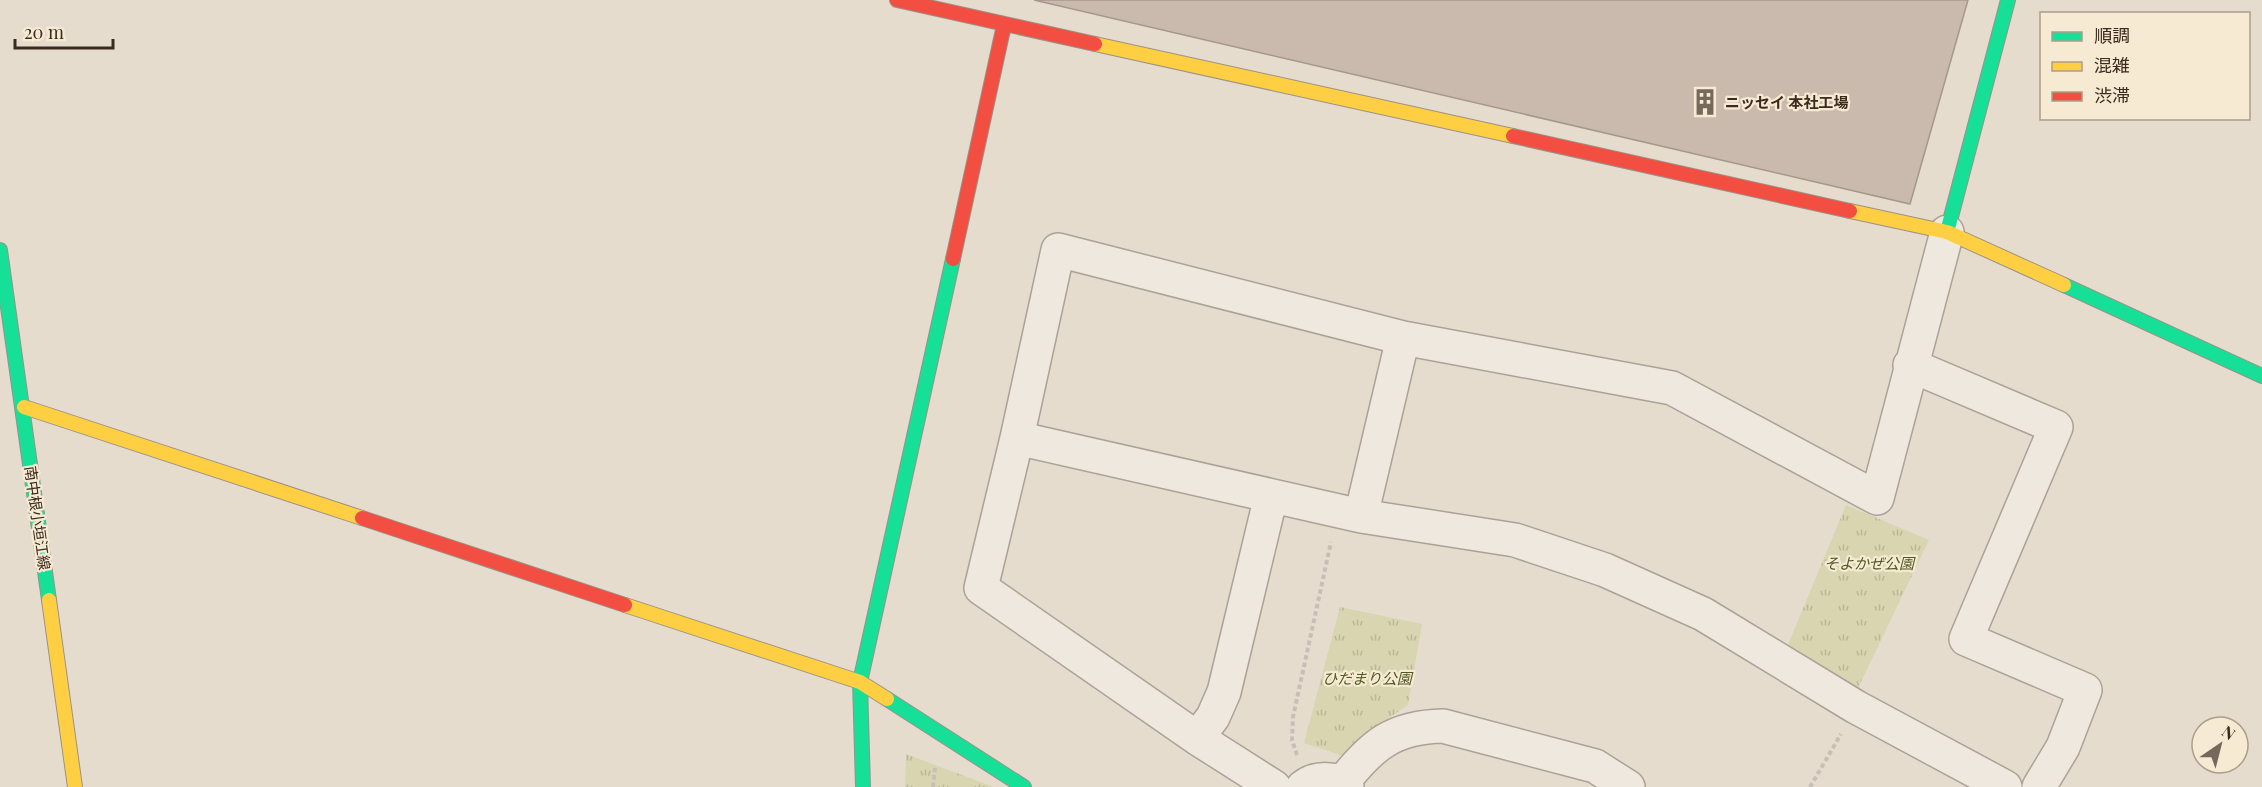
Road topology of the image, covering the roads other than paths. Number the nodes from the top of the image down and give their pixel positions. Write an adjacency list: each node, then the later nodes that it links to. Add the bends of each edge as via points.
1 (897, 0): 3 (street)
2 (2008, 0): 4 (street)
3 (1004, 25): 4 (street); 13 (street)
4 (1947, 232): 7 (street); 8 (street)
5 (0, 250): 9 (street, 南中根小垣江線)
6 (1403, 338): 7 (street, via 1671,388 1877,498); 10 (street, via 1058,250); 12 (street)
7 (1910, 365): 23 (street, via 2056,427 1966,639 2085,690 2063,747)
8 (2262, 376)
9 (12, 408): 13 (street); 17 (street, 南中根小垣江線)
10 (1017, 438): 11 (street); 14 (street, via 981,588)
11 (1271, 496): 12 (street); 14 (street, via 1224,692 1213,717)
12 (1350, 513): 22 (street, via 1515,540 1605,570 1703,614 1856,708)
13 (860, 682): 18 (street); 19 (street)
14 (1197, 738): 20 (street)
15 (1305, 785): 16 (street, via 1318,780)
16 (1345, 785): 21 (street, via 1381,740 1422,726 1443,726 1595,766)
17 (75, 787)
18 (864, 787)
19 (1024, 787)
20 (1274, 787)
21 (1628, 787)
22 (2005, 787)
23 (2039, 787)

